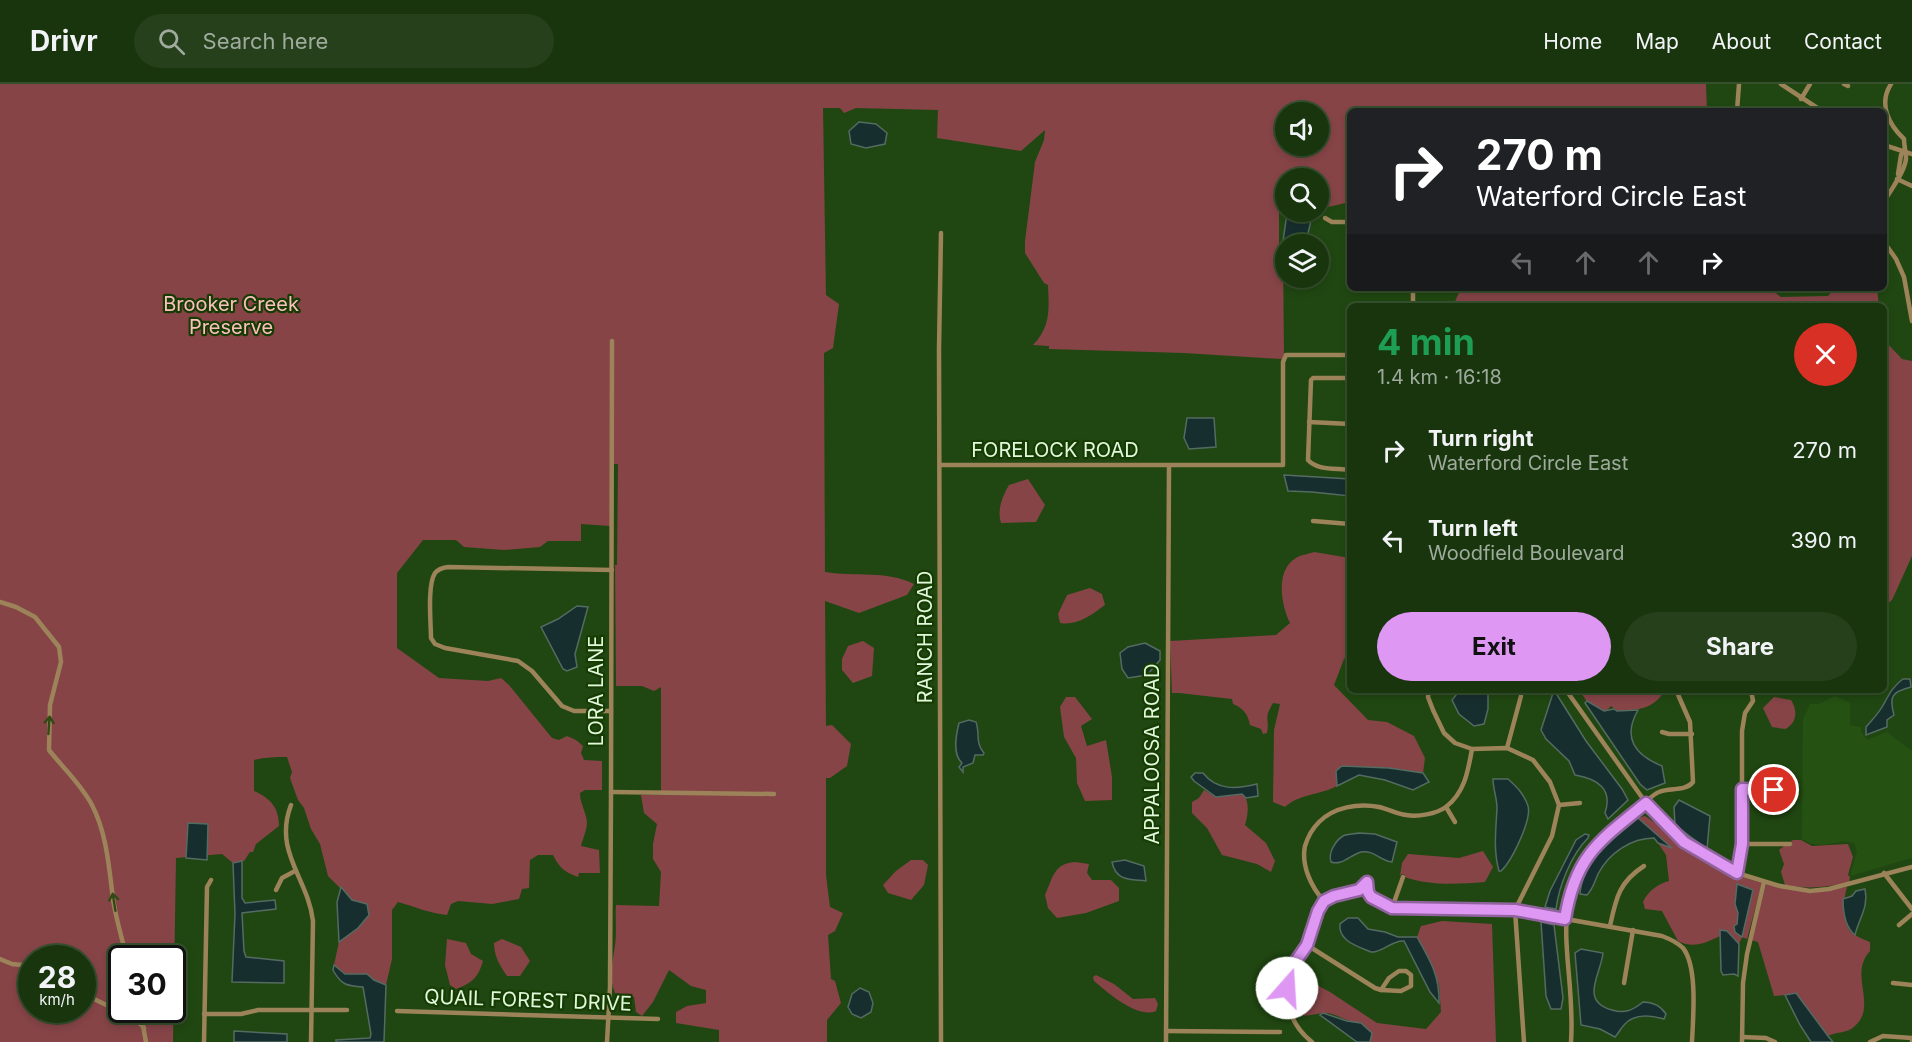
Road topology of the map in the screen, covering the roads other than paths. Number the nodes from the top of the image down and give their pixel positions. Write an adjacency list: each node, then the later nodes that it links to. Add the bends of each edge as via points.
1 (1739, 84): 6 (street)
2 (1780, 84): 5 (street)
3 (1810, 84): 5 (street)
4 (1891, 84): 9 (street, via 1887,90 1888,120 1904,139)
5 (1802, 99): 7 (street)
6 (1737, 108)
7 (1817, 108)
8 (1887, 146): 9 (street)
9 (1904, 150): 10 (street); 11 (street, via 1905,165)
10 (1912, 152)
11 (1897, 179): 12 (street); 13 (street)
12 (1912, 186)
13 (1887, 197)
14 (1329, 220): 15 (street)
15 (1347, 222)
16 (941, 233): 24 (street, RANCH ROAD)
17 (1887, 246): 18 (street, via 1904,277)
18 (1912, 321)
19 (612, 341): 29 (street, LORA LANE)
20 (1347, 355): 25 (street, FORELOCK ROAD, via 1286,355 1283,465)
21 (1347, 378): 22 (street, via 1311,380)
22 (1309, 422): 23 (street); 26 (street, via 1308,460 1319,467)
23 (1347, 424)
24 (941, 465): 25 (street, FORELOCK ROAD); 95 (street, RANCH ROAD)
25 (1169, 466): 87 (street, APPALOOSA ROAD)
26 (1347, 470)
27 (1313, 521): 28 (street)
28 (1347, 524)
29 (612, 570): 36 (street, LORA LANE); 36 (street, via 448,567 436,572 431,584 431,638 435,644 518,661 568,711)
30 (0, 602): 70 (street, one-way to 30, via 110,864 96,815 90,801 48,746 59,647 35,617)
31 (1429, 693): 40 (street, via 1444,733 1455,743)
32 (1568, 693): 46 (street)
33 (1677, 693): 38 (street)
34 (1751, 693): 41 (street, via 1753,701 1743,725)
35 (1521, 696): 39 (street)
36 (611, 711): 43 (street, LORA LANE)
37 (1662, 732): 38 (street)
38 (1692, 734): 46 (street, via 1691,785 1657,792)
39 (1507, 748): 40 (street); 48 (street, via 1541,768)
40 (1472, 749): 49 (street, via 1464,785)
41 (1742, 789): 42 (street); 51 (street)
42 (1790, 790)
43 (611, 792): 44 (street); 82 (street, LORA LANE)
44 (774, 794)
45 (1580, 803): 48 (street)
46 (1646, 803): 56 (street, via 1684,842); 66 (street, via 1600,840 1580,867)
47 (291, 805): 55 (street, via 287,844)
48 (1559, 805): 64 (street, via 1552,836)
49 (1446, 807): 50 (street); 62 (street, via 1417,816 1380,807 1353,806 1326,815 1311,830 1304,851 1306,870)
50 (1455, 822)
51 (1742, 844): 52 (street); 56 (street)
52 (1790, 844)
53 (1644, 866): 68 (street, via 1622,885)
54 (1912, 867): 57 (street)
55 (295, 871): 61 (street, via 282,878); 78 (street, via 311,904 313,921)
56 (1737, 873): 60 (street)
57 (1884, 873): 60 (street, via 1810,891); 65 (street)
58 (1403, 877): 63 (street)
59 (211, 880): 81 (street, via 207,887)
60 (1764, 882): 89 (street, via 1747,954)
61 (276, 890)
62 (1324, 901): 63 (street, via 1359,890 1367,882 1371,897); 71 (street)
63 (1392, 908): 64 (street)
64 (1515, 910): 66 (street); 98 (street)
65 (1912, 912): 67 (street)
66 (1565, 919): 68 (street); 99 (street)
67 (1899, 925)
68 (1610, 926): 69 (street)
69 (1633, 930): 74 (street); 100 (street, via 1674,940 1689,958)
70 (124, 945)
71 (1307, 945): 77 (street); 97 (street, via 1291,968 1287,1003 1301,1034)
72 (0, 959): 73 (street)
73 (18, 965)
74 (1624, 983)
75 (1893, 983): 76 (street)
76 (1912, 985)
77 (1381, 990): 77 (street, via 1408,989 1412,975 1399,971)
78 (311, 1010): 79 (street); 81 (street); 93 (street)
79 (347, 1010)
80 (397, 1011): 82 (street, QUAIL FOREST DRIVE)
81 (204, 1014): 92 (street)
82 (608, 1017): 83 (street, QUAIL FOREST DRIVE); 94 (street, LORA LANE)
83 (658, 1019)
84 (141, 1023): 86 (street)
85 (143, 1023): 86 (street)
86 (144, 1028): 91 (street)
87 (1166, 1031): 88 (street); 96 (street, APPALOOSA ROAD)
88 (1280, 1032)
89 (1742, 1039): 101 (street, via 1766,1038)
90 (1912, 1040): 102 (street, via 1883,1036)
91 (146, 1042)
92 (204, 1042)
93 (311, 1042)
94 (607, 1042)
95 (941, 1042)
96 (1166, 1042)
97 (1312, 1042)
98 (1524, 1042)
99 (1571, 1042)
100 (1692, 1042)
101 (1774, 1042)
102 (1870, 1042)

